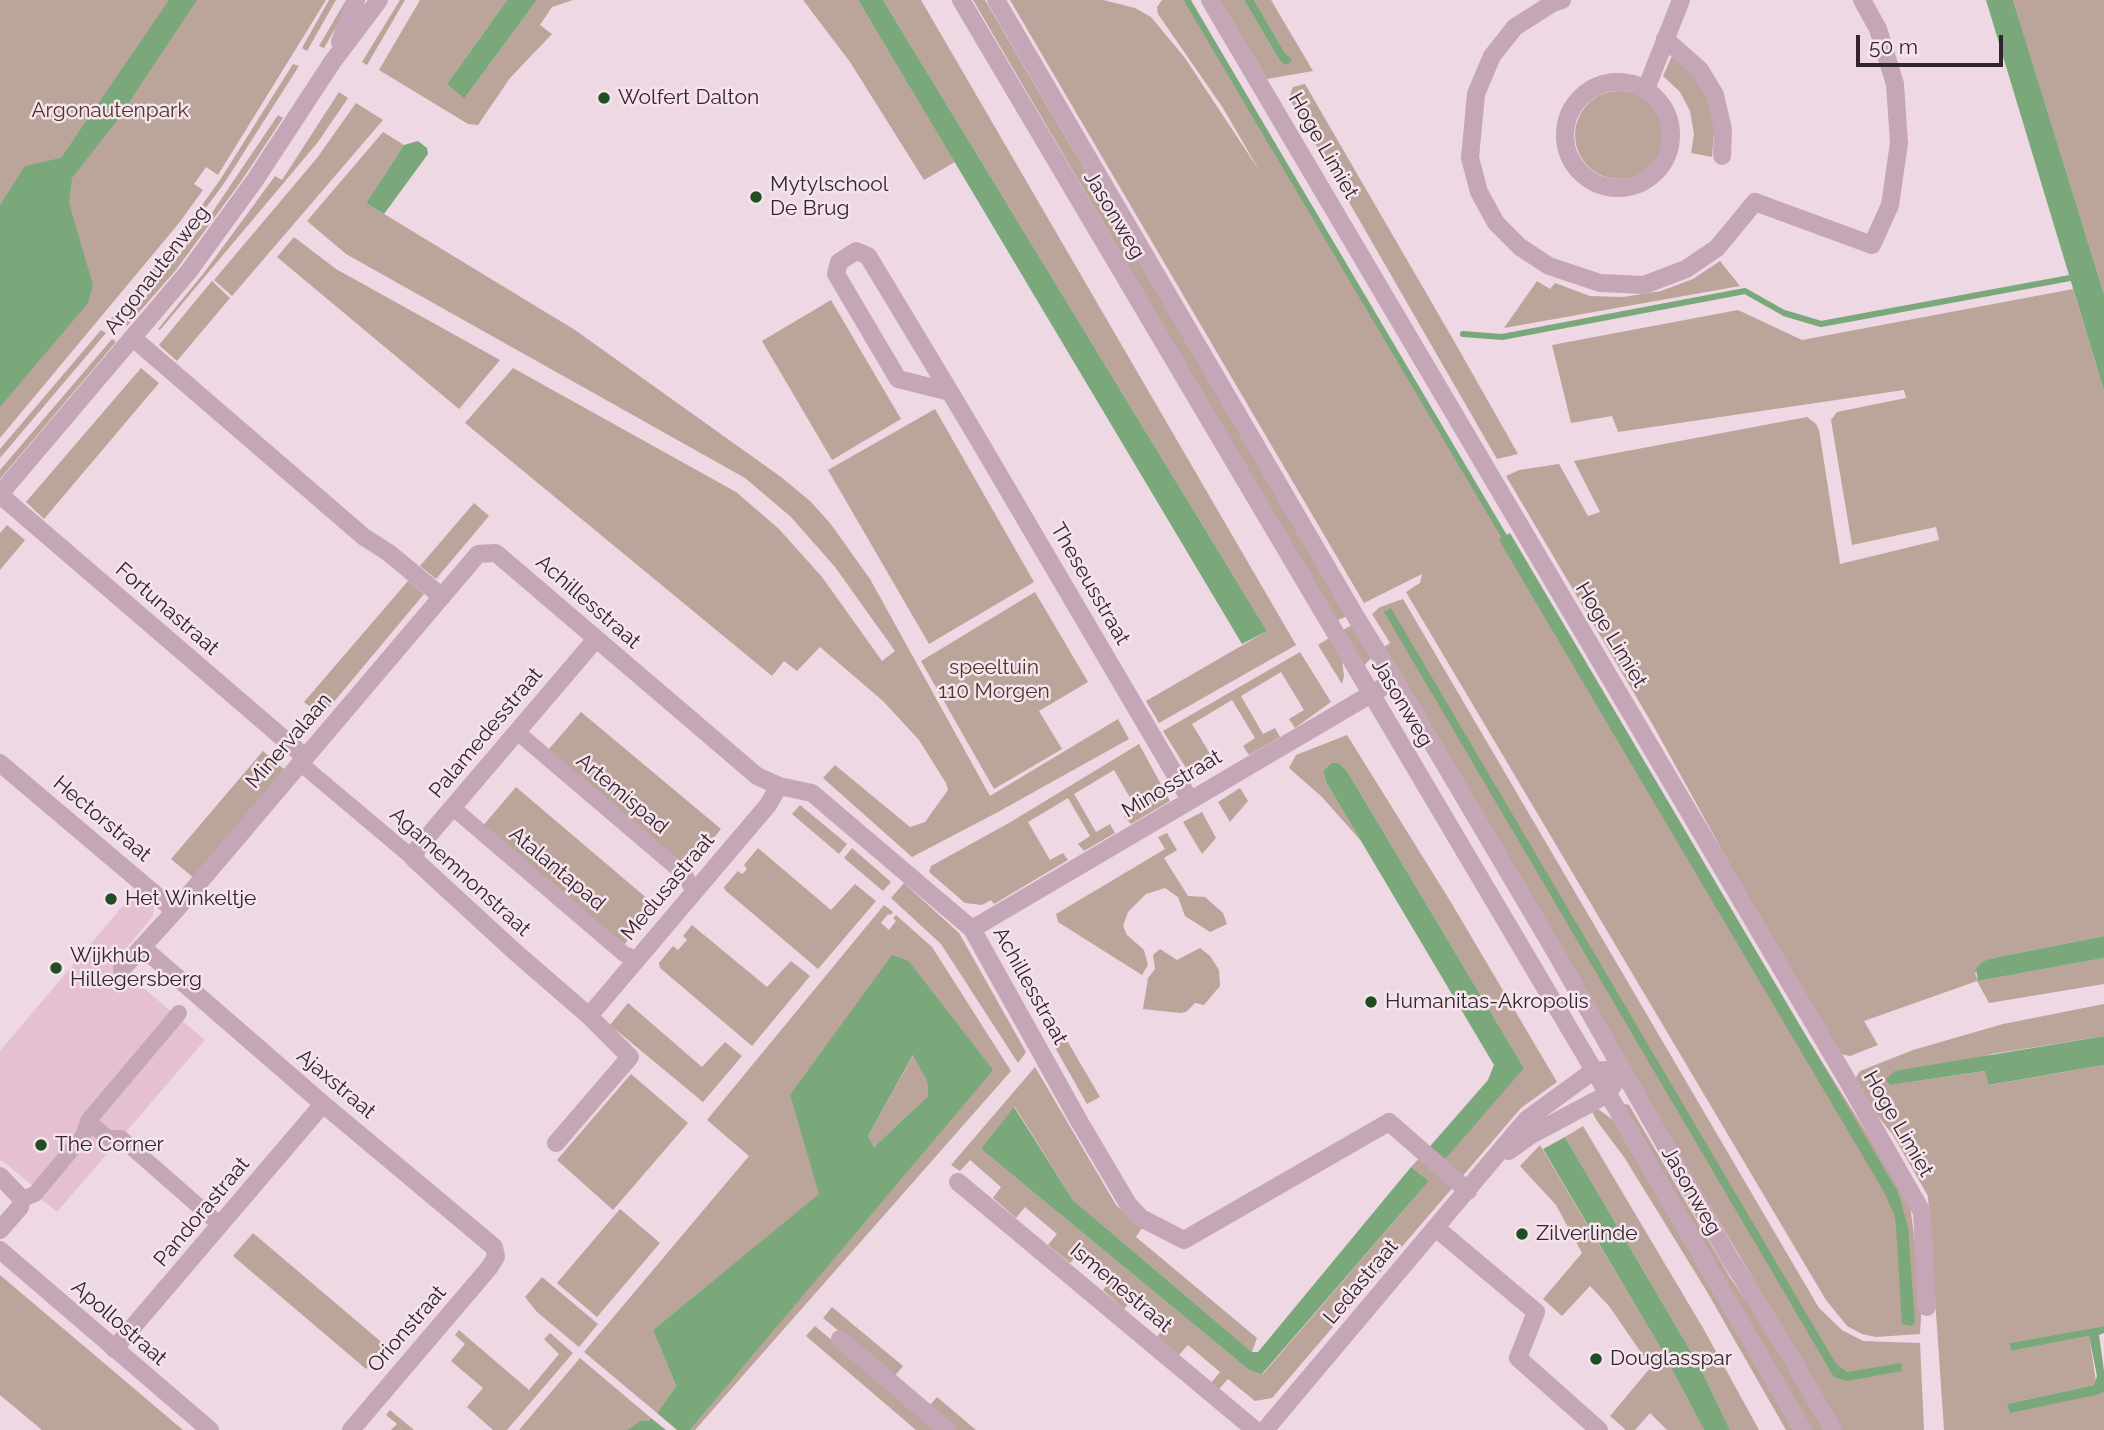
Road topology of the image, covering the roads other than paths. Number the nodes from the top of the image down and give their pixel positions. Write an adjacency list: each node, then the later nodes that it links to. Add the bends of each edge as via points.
1 (356, 0): 10 (street, Argonautenweg)
2 (379, 0): 10 (street, Argonautenweg)
3 (961, 0): 20 (street, Jasonweg)
4 (996, 0): 19 (street, Jasonweg)
5 (1210, 0): 52 (street, Hoge Limiet, via 1922,1212)
6 (1562, 0): 8 (street, via 1515,27 1492,56 1476,94 1470,158 1479,192 1496,223 1520,247 1549,266 1600,283 1644,285 1686,269 1717,248 1755,202 1872,246 1890,205 1899,143 1895,85 1878,29)
7 (1681, 0): 9 (street)
8 (1863, 0)
9 (1665, 39): 11 (street); 12 (street, via 1700,71 1715,95 1723,129)
10 (333, 61): 13 (street, Argonautenweg, via 255,180)
11 (1646, 89): 11 (street, via 1608,83 1590,90 1576,103 1567,121 1567,150 1573,163 1595,183 1628,187 1658,171 1667,156 1671,126 1658,99)
12 (1722, 156)
13 (133, 338): 15 (street, Argonautenweg); 17 (street, via 364,537)
14 (950, 392): 14 (street, Theseusstraat, via 868,256 856,251 839,262 836,274 898,379); 25 (street, Theseusstraat)
15 (0, 494): 22 (street, Fortunastraat)
16 (496, 553): 17 (street, Minervalaan, via 478,554); 18 (street, Achillesstraat)
17 (442, 597): 22 (street, Minervalaan)
18 (596, 639): 21 (street, Palamedesstraat); 24 (street, Achillesstraat, via 758,776)
19 (1395, 680): 20 (street, Minosstraat); 36 (street, Jasonweg)
20 (1371, 694): 25 (street, Minosstraat); 37 (street, Jasonweg)
21 (517, 732): 26 (street, Palamedesstraat); 28 (street, Artemispad, via 685,875)
22 (302, 760): 27 (street, Agamemnonstraat); 29 (street, Minervalaan)
23 (0, 763): 29 (street, Hectorstraat)
24 (779, 786): 28 (street, Medusastraat, via 768,806); 30 (street, Achillesstraat, via 812,793)
25 (1190, 800): 30 (street, Minosstraat)
26 (452, 807): 27 (street, Palamedesstraat); 32 (street, Atalantapad, via 624,954)
27 (414, 859): 35 (street, Agamemnonstraat)
28 (694, 892): 32 (street, Medusastraat)
29 (175, 911): 31 (street, Minervalaan)
30 (972, 929): 45 (street, Achillesstraat, via 1128,1204 1141,1218 1184,1240 1389,1122)
31 (142, 947): 33 (street, Minervalaan); 39 (street, Ajaxstraat)
32 (637, 959): 35 (street, Medusastraat)
33 (122, 969)
34 (179, 1013): 40 (street)
35 (589, 1016): 41 (street, Agamemnonstraat, via 630,1057)
36 (1622, 1069): 37 (street, Ledastraat); 38 (street); 62 (street, Jasonweg)
37 (1593, 1072): 38 (street, Jasonweg); 42 (street, Ledastraat, via 1526,1120)
38 (1608, 1094): 42 (street, Ledastraat, via 1531,1135); 61 (street, Jasonweg)
39 (323, 1104): 47 (street, Pandorastraat); 51 (street, Ajaxstraat, via 480,1234 494,1247)
40 (88, 1121): 46 (street, via 83,1136 35,1194); 47 (street, via 108,1138 121,1138)
41 (556, 1143)
42 (1491, 1164): 45 (street, Ledastraat)
43 (0, 1176): 46 (street)
44 (958, 1182): 58 (street, Ismenestraat)
45 (1468, 1191): 48 (street, Ledastraat)
46 (22, 1199): 49 (street)
47 (220, 1225): 54 (street, Pandorastraat)
48 (1436, 1228): 59 (street, Ledastraat); 60 (street, via 1536,1312 1518,1358)
49 (0, 1230)
50 (0, 1251): 54 (street, Apollostraat)
51 (496, 1257): 56 (street, Orionstraat)
52 (1927, 1307)
53 (840, 1339): 57 (street)
54 (114, 1349): 55 (street, Apollostraat)
55 (210, 1430)
56 (351, 1430)
57 (947, 1430)
58 (1255, 1430)
59 (1265, 1430)
60 (1600, 1430)
61 (1803, 1430)
62 (1833, 1430)

